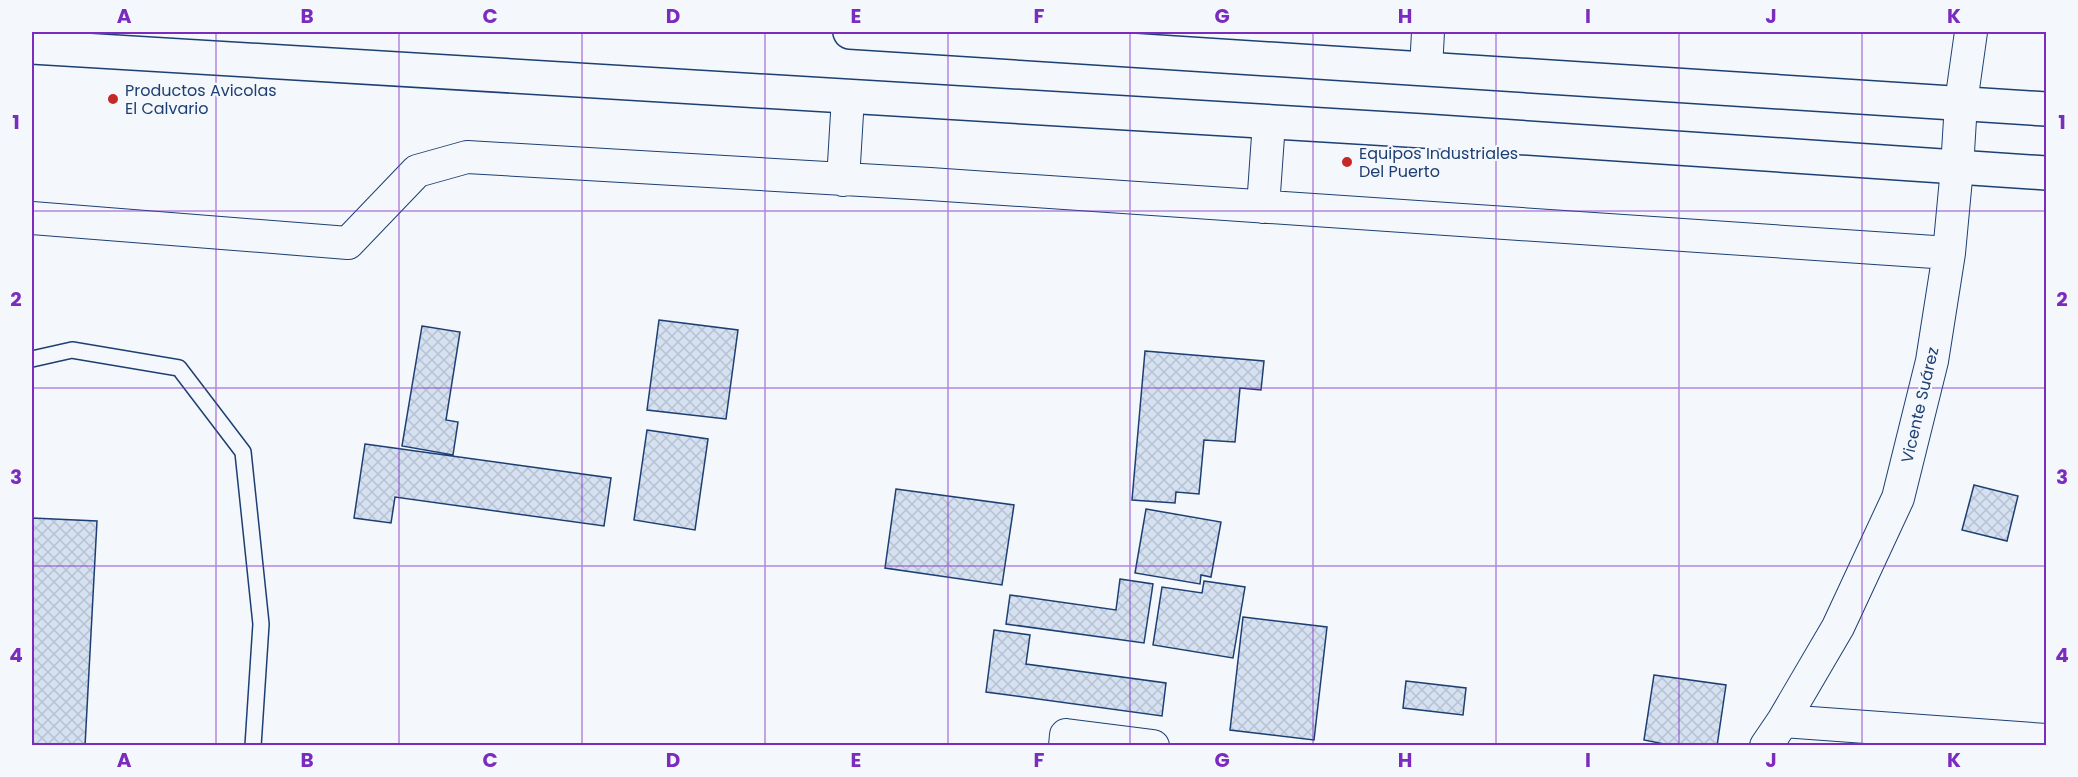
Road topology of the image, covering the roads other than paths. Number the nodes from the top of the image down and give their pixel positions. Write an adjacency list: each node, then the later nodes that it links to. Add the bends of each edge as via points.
1 (850, 32): 4 (main road)
2 (1428, 32): 6 (street)
3 (1971, 32): 8 (street, Vicente Suárez)
4 (890, 33): 6 (main road)
5 (32, 47): 7 (main road)
6 (1426, 69): 8 (main road)
7 (848, 97): 10 (main road); 13 (street)
8 (1961, 103): 9 (main road); 11 (street, Vicente Suárez)
9 (2046, 108)
10 (1269, 122): 11 (main road); 14 (street)
11 (1957, 168): 12 (main road); 16 (street, Vicente Suárez)
12 (2046, 174)
13 (843, 180): 14 (street); 15 (street, via 467,158 417,171 348,243)
14 (1263, 207): 16 (street)
15 (32, 219)
16 (1949, 253): 18 (street, Vicente Suárez, via 1932,361 1898,498 1838,627)
17 (32, 359): 20 (lane, via 72,350 179,368 243,452 261,624)
18 (1774, 733): 19 (street)
19 (2046, 740)
20 (253, 746)
21 (1065, 746): 22 (street, via 1066,735)
22 (1152, 746)

